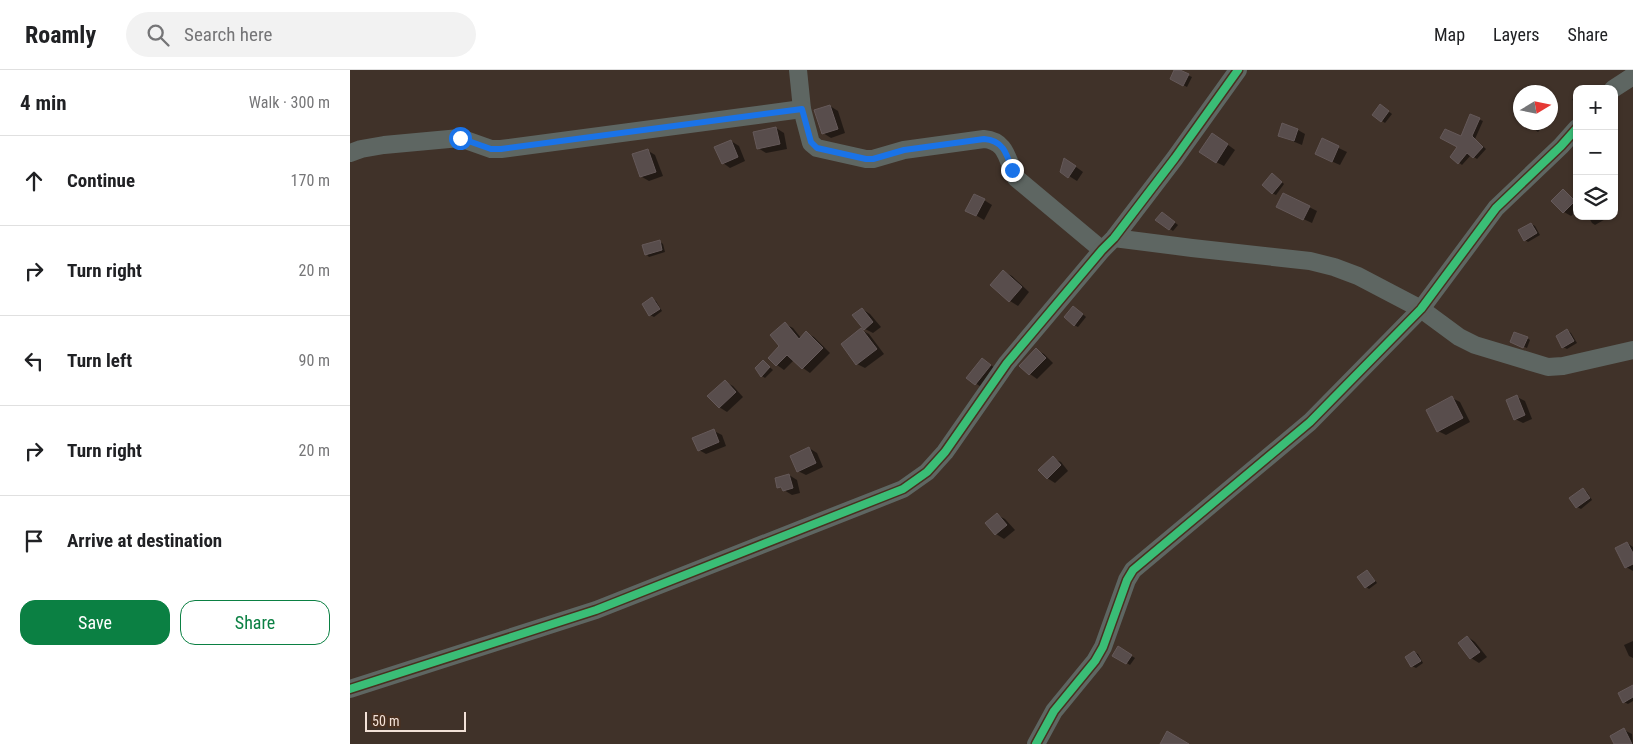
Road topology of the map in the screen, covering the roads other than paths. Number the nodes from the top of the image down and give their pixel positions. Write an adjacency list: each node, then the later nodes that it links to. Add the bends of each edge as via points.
1 (798, 70): 5 (street)
2 (1238, 70): 8 (street)
3 (1633, 76): 4 (street)
4 (1618, 86)
5 (802, 109): 7 (street, via 501,149 491,149 460,138 384,145); 8 (street, via 813,146 866,159 904,150 993,140 1006,154 1016,178)
6 (1575, 130): 9 (street, via 1496,208)
7 (350, 153)
8 (1108, 244): 9 (street, via 1192,248 1310,260 1358,276); 11 (street, via 1007,363 945,452 903,489 596,610)
9 (1421, 309): 10 (street, via 1475,345 1548,367); 12 (street, via 1310,422 1133,570 1103,647 1054,712)
10 (1633, 350)
11 (350, 689)
12 (1036, 744)

